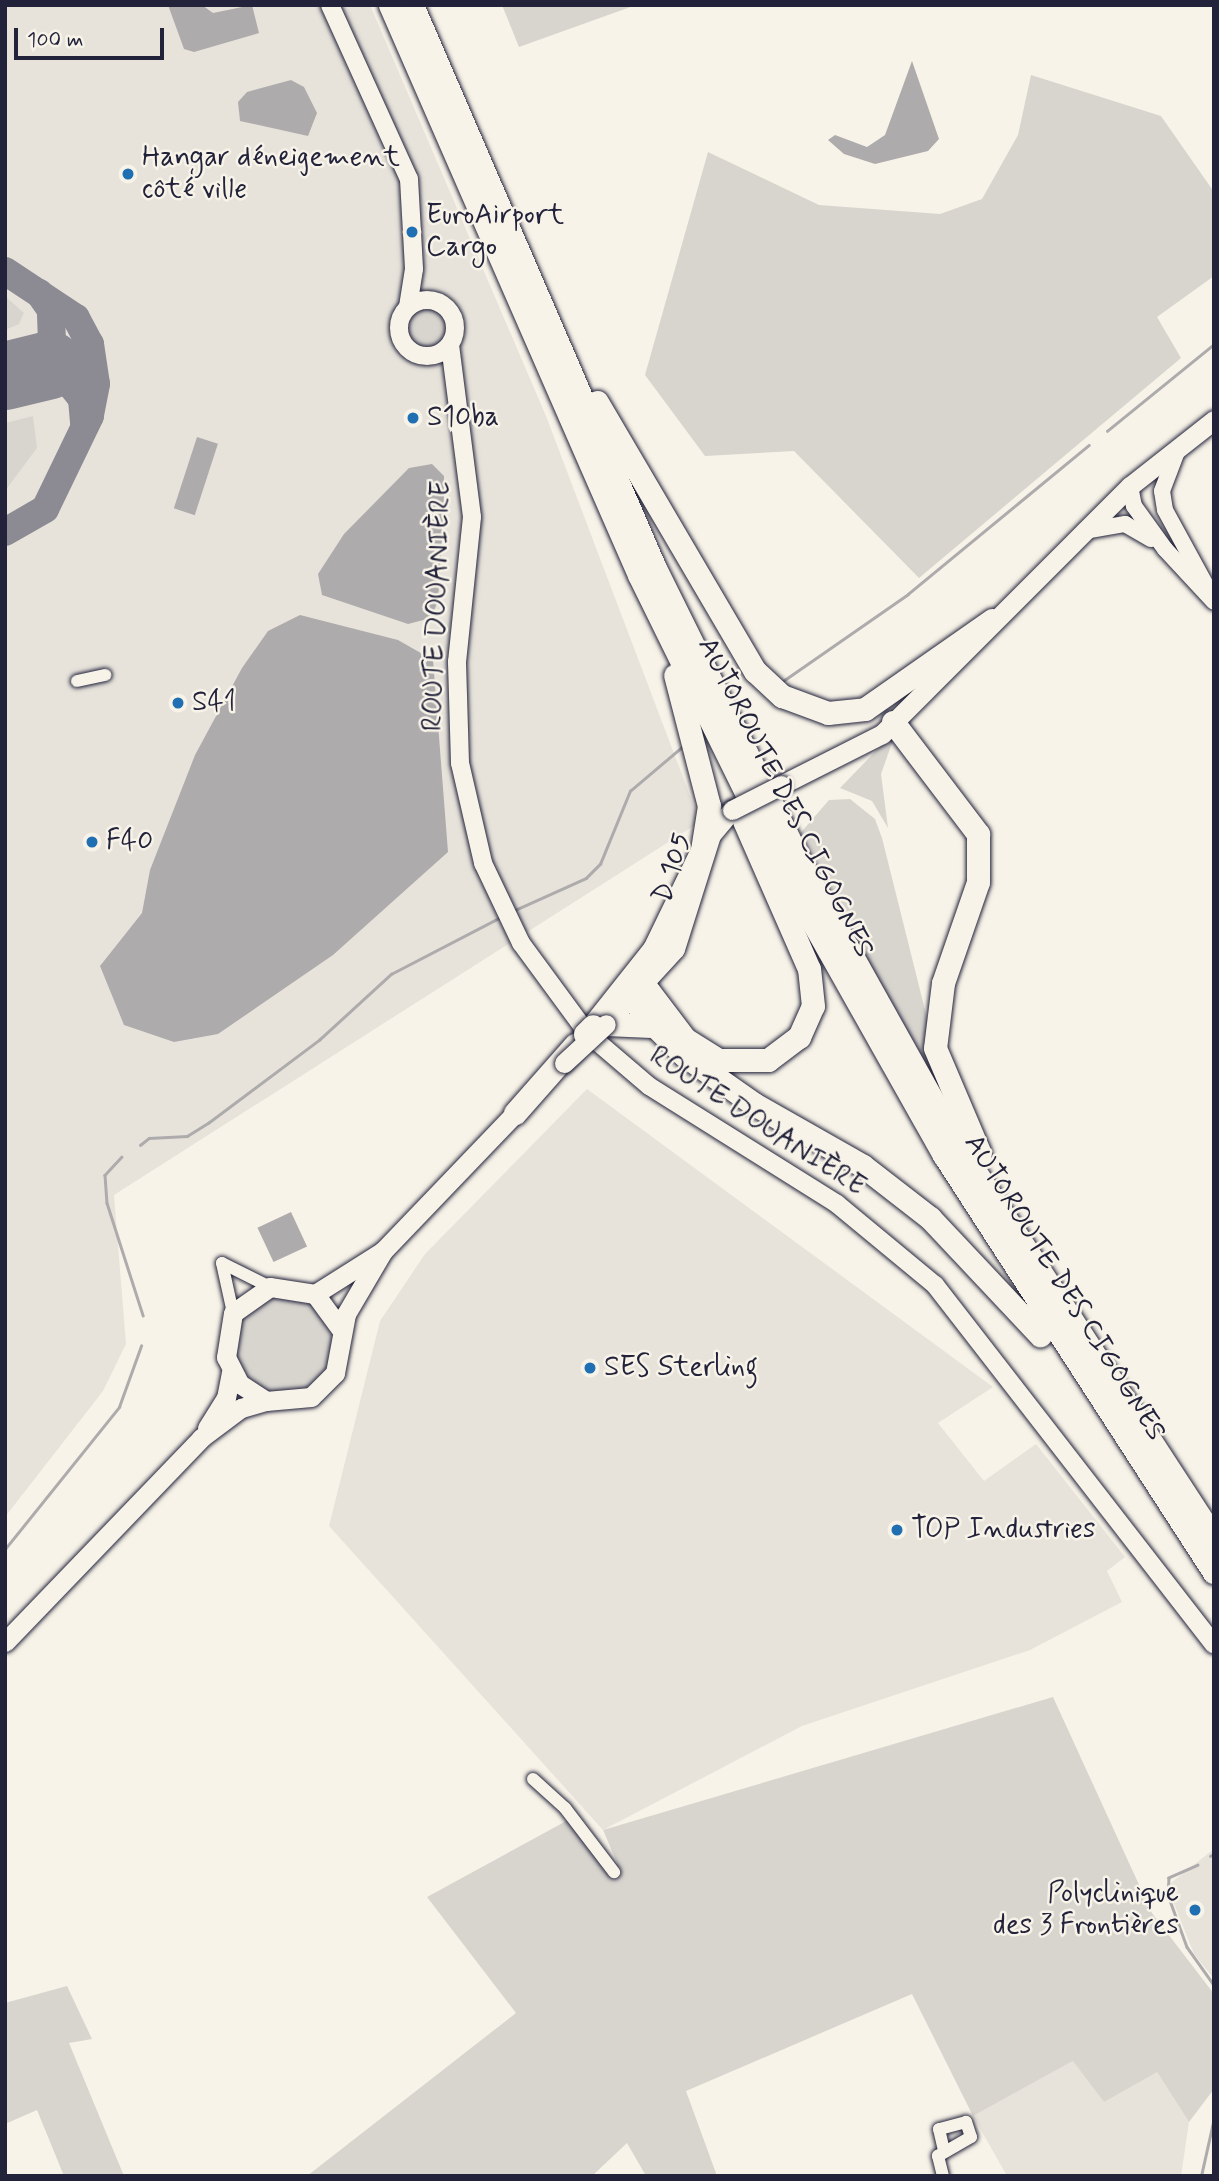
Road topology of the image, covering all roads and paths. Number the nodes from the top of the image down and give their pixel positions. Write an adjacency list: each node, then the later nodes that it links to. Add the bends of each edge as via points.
1 (330, 5): 4 (main road, via 406,170)
2 (390, 5): 17 (highway, AUTOROUTE DES CIGOGNES)
3 (412, 5): 7 (highway, AUTOROUTE DES CIGOGNES)
4 (414, 269): 5 (main road); 6 (main road)
5 (433, 300): 6 (main road); 8 (main road, via 452,316)
6 (408, 309): 9 (main road, via 400,337 411,351)
7 (559, 337): 18 (highway, via 755,671 782,696 828,713 865,709); 29 (highway, AUTOROUTE DES CIGOGNES, via 654,566 804,870)
8 (450, 345): 9 (main road); 10 (main road, ROUTE DOUANIÈRE)
9 (426, 356): 10 (main road, ROUTE DOUANIÈRE)
10 (454, 398): 39 (main road, ROUTE DOUANIÈRE, via 472,507 457,662 460,763 484,863 521,943 587,1033 640,1079 837,1204 935,1285)
11 (1214, 421): 12 (main road, D 105)
12 (1179, 447): 13 (main road, D 105); 16 (street, via 1162,491 1165,510)
13 (1130, 486): 14 (main road, D 105); 15 (street, via 1134,506)
14 (1084, 531): 15 (street, via 1125,524); 18 (main road, D 105)
15 (1164, 549): 16 (street)
16 (1214, 601)
17 (653, 606): 22 (highway, via 794,927 809,969 813,1006 799,1037 781,1053 735,1063 685,1039); 24 (highway, via 699,752 709,806 687,891 654,949); 34 (highway, AUTOROUTE DES CIGOGNES, via 796,892 944,1155)
18 (992, 620): 21 (main road, D 105)
19 (105, 675): 20 (street)
20 (77, 681)
21 (888, 728): 22 (main road, D 105, bridge, via 732,810 711,835 676,949); 29 (highway, via 978,834 978,882 943,983 936,1048 983,1161 1046,1269)
22 (640, 989): 23 (highway); 24 (main road)
23 (651, 1026): 24 (highway); 34 (highway, via 726,1086 863,1166 930,1218)
24 (592, 1030): 25 (highway); 25 (main road, bridge)
25 (515, 1113): 26 (main road)
26 (383, 1251): 28 (main road); 31 (main road)
27 (271, 1287): 28 (main road); 30 (main road); 30 (street, via 222,1263)
28 (315, 1294): 31 (main road)
29 (1052, 1296): 36 (highway, AUTOROUTE DES CIGOGNES)
30 (233, 1313): 32 (main road, via 224,1342)
31 (341, 1331): 33 (main road, via 335,1373 324,1388 297,1402)
32 (231, 1372): 33 (main road); 35 (main road, via 226,1398)
33 (266, 1401): 35 (main road, via 241,1408)
34 (1099, 1404): 37 (highway, AUTOROUTE DES CIGOGNES)
35 (201, 1438): 38 (main road)
36 (1214, 1538)
37 (1214, 1572)
38 (5, 1642)
39 (1214, 1645)
40 (533, 1779): 41 (street, via 565,1808)
41 (614, 1872)
42 (944, 2151): 43 (street, via 937,2161)
43 (943, 2176)

